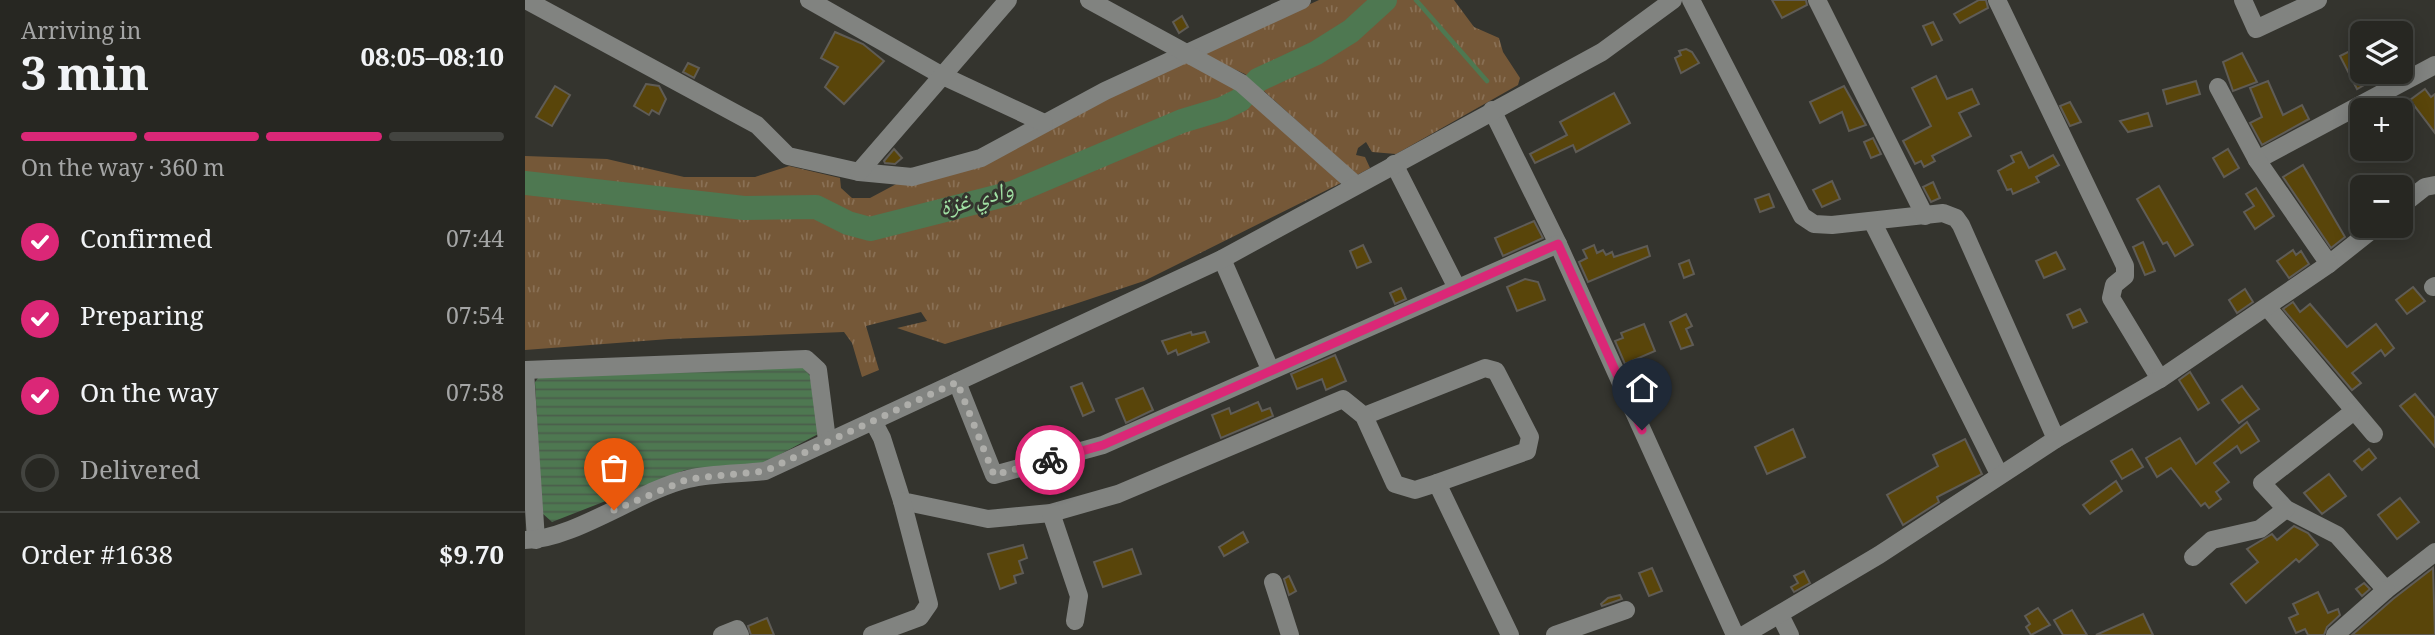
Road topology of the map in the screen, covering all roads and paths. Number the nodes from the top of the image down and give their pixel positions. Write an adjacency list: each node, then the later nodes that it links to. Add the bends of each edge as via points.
1 (526, 0): 20 (street, via 757,125 788,156)
2 (809, 0): 14 (street)
3 (1009, 0): 14 (street)
4 (1089, 0): 12 (street)
5 (1301, 0): 12 (street)
6 (1673, 0): 16 (street, via 1602,52)
7 (1691, 0): 25 (street, via 1802,216 1823,225)
8 (1817, 0): 24 (street)
9 (1997, 0): 34 (street, via 2125,266 2125,276 2114,285 2111,298)
10 (2243, 0): 11 (street, via 2256,29)
11 (2318, 0)
12 (1185, 54): 17 (street); 21 (street, via 1241,83)
13 (2435, 65): 18 (street)
14 (941, 75): 17 (street); 20 (street)
15 (2218, 87): 18 (street)
16 (1492, 110): 19 (street); 27 (street)
17 (1044, 123): 20 (street, via 981,158 912,177)
18 (2257, 160): 29 (street)
19 (1394, 164): 21 (street); 30 (street)
20 (859, 173)
21 (1356, 185): 28 (street)
22 (2435, 185): 23 (street)
23 (2413, 196)
24 (1925, 216): 25 (street); 40 (street, via 1943,213 1961,225)
25 (1873, 223): 42 (street)
26 (2362, 238): 29 (street)
27 (1558, 244): 30 (street); 61 (street)
28 (1222, 259): 32 (street); 35 (street)
29 (2329, 264): 31 (street)
30 (1457, 288): 32 (street)
31 (2268, 308): 34 (street); 36 (street)
32 (1270, 369): 35 (street, via 1103,445 994,475)
33 (525, 370): 41 (street, via 806,359 818,370); 47 (street)
34 (2160, 379): 40 (street)
35 (957, 382): 38 (street)
36 (2354, 411): 39 (street); 45 (street, via 2262,484)
37 (1364, 416): 43 (street, via 1395,484 1415,490); 43 (street, via 1485,368 1496,371 1530,437 1527,451); 46 (street, via 1343,399 1118,494)
38 (873, 421): 41 (street); 44 (street, via 883,438)
39 (2374, 434)
40 (2056, 439): 42 (street)
41 (827, 440): 47 (street, via 765,471 688,479)
42 (1999, 474): 53 (street)
43 (1437, 483): 59 (street)
44 (902, 501): 46 (street, via 988,519); 57 (street, via 929,604 920,617)
45 (2286, 509): 49 (street, via 2260,529 2211,540); 51 (street, via 2337,535)
46 (1051, 513): 54 (street, via 1079,596)
47 (530, 540)
48 (2435, 552): 51 (street)
49 (2193, 557)
50 (1273, 582): 58 (street)
51 (2386, 590): 64 (street)
52 (1626, 610): 60 (street)
53 (1780, 615): 62 (street); 63 (street)
54 (1075, 621)
55 (722, 635): 56 (street, via 737,629)
56 (740, 635)
57 (872, 635)
58 (1290, 635)
59 (1510, 635)
60 (1555, 635)
61 (1735, 635)
62 (1744, 635)
63 (1790, 635)
64 (2336, 635)

